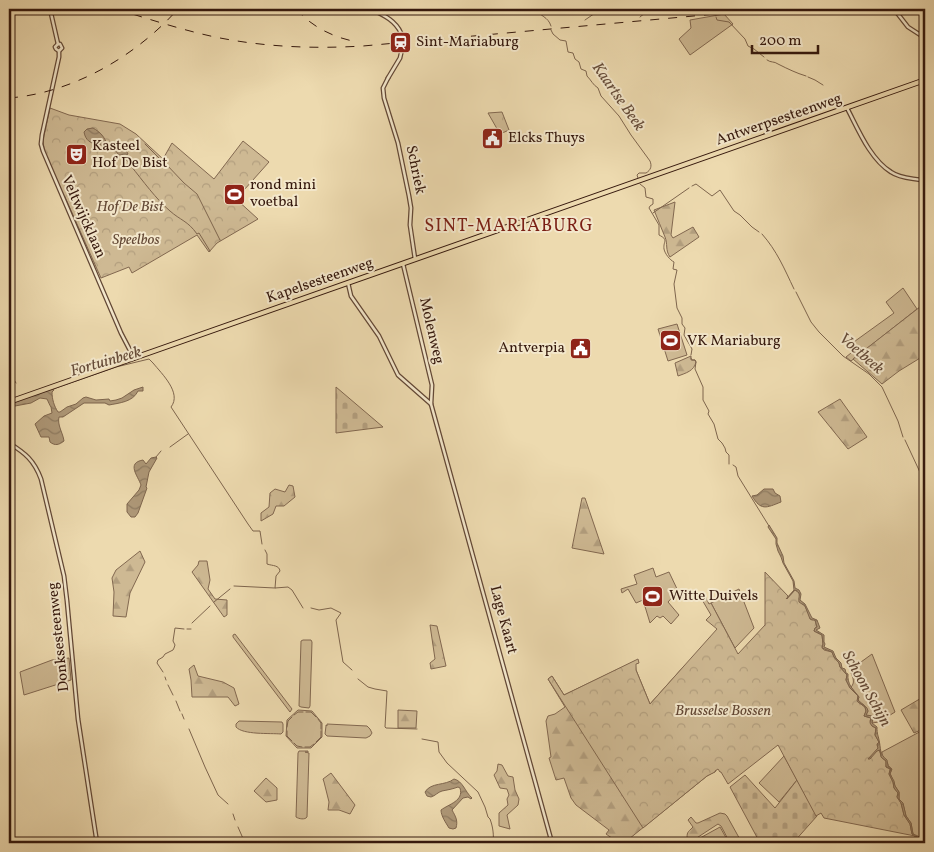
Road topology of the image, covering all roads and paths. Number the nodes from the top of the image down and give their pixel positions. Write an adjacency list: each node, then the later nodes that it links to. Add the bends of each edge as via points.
1 (50, 9): 5 (street, Veltwijcklaan)
2 (370, 9): 11 (street, Schriek, bridge, via 392,20 401,33 400,58 385,83 384,98 397,138 409,196)
3 (894, 9): 4 (street, via 908,27)
4 (925, 38)
5 (59, 44): 6 (street); 6 (street, Veltwijcklaan, via 55,47)
6 (61, 49): 14 (street, Veltwijcklaan, via 41,144 120,333)
7 (925, 80): 8 (main road, Antwerpsesteenweg)
8 (846, 108): 9 (main road, Antwerpsesteenweg); 10 (street, via 864,142 884,166 898,175)
9 (640, 181): 11 (main road, Kapelsesteenweg)
10 (925, 181)
11 (415, 259): 12 (main road, Kapelsesteenweg)
12 (403, 264): 13 (main road, Kapelsesteenweg); 16 (street, Molenweg, via 432,385)
13 (348, 283): 14 (main road, Kapelsesteenweg); 16 (street, via 351,296 379,336 398,375)
14 (134, 358): 15 (main road, Kapelsesteenweg)
15 (9, 402)
16 (431, 404): 19 (street, Lage Kaart)
17 (9, 443): 18 (street, Donksesteenweg, via 37,468 64,576 78,719)
18 (97, 843)
19 (552, 843)

